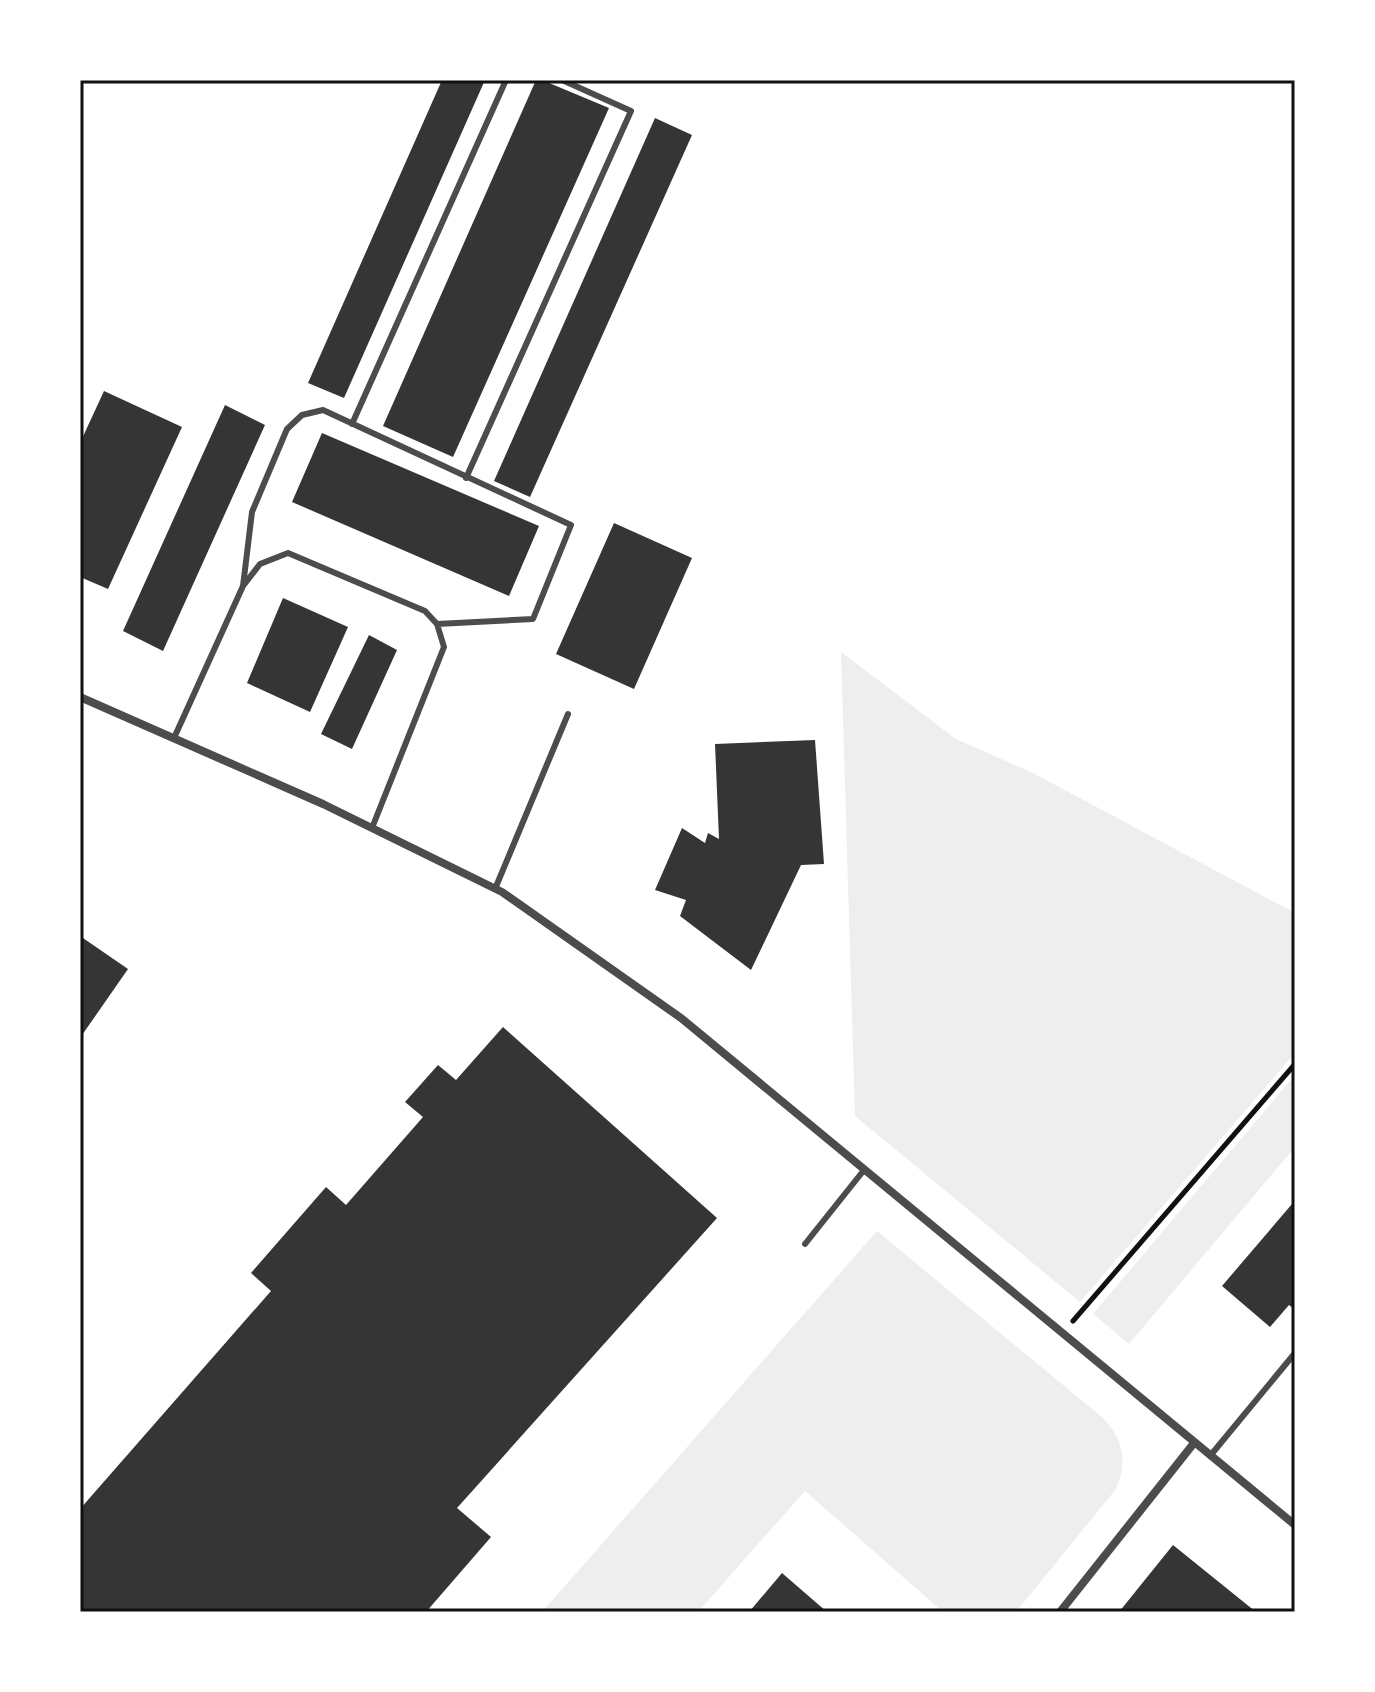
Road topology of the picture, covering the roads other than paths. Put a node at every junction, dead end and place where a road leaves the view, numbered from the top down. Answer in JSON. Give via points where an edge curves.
{"nodes":[{"id":1,"x":506,"y":80,"type":"edge"},
{"id":2,"x":562,"y":80,"type":"edge"},
{"id":3,"x":352,"y":424,"type":"junction"},
{"id":4,"x":466,"y":478,"type":"junction"},
{"id":5,"x":243,"y":586,"type":"junction"},
{"id":6,"x":437,"y":624,"type":"junction"},
{"id":7,"x":80,"y":697,"type":"edge"},
{"id":8,"x":568,"y":714,"type":"dead end"},
{"id":9,"x":174,"y":738,"type":"junction"},
{"id":10,"x":372,"y":828,"type":"junction"},
{"id":11,"x":495,"y":889,"type":"junction"},
{"id":12,"x":864,"y":1170,"type":"junction"},
{"id":13,"x":805,"y":1244,"type":"dead end"},
{"id":14,"x":1295,"y":1353,"type":"edge"},
{"id":15,"x":1194,"y":1443,"type":"junction"},
{"id":16,"x":1210,"y":1456,"type":"junction"},
{"id":17,"x":1295,"y":1525,"type":"edge"},
{"id":18,"x":1060,"y":1612,"type":"edge"}],
"edges":[{"from":1,"to":3,"type":"lane"},
{"from":2,"to":4,"type":"lane","via":[[631,111]]},
{"from":3,"to":4,"type":"lane"},
{"from":3,"to":5,"type":"lane","via":[[323,410],[302,415],[287,429],[252,512]]},
{"from":4,"to":6,"type":"lane","via":[[571,525],[533,619]]},
{"from":5,"to":6,"type":"lane","via":[[260,564],[288,553],[425,611]]},
{"from":5,"to":9,"type":"lane"},
{"from":6,"to":10,"type":"lane","via":[[444,647]]},
{"from":7,"to":9,"type":"street"},
{"from":8,"to":11,"type":"lane"},
{"from":9,"to":10,"type":"street"},
{"from":10,"to":11,"type":"street"},
{"from":11,"to":12,"type":"street","via":[[681,1018]]},
{"from":12,"to":13,"type":"lane"},
{"from":12,"to":15,"type":"street"},
{"from":14,"to":16,"type":"lane"},
{"from":15,"to":16,"type":"street"},
{"from":15,"to":18,"type":"street"},
{"from":16,"to":17,"type":"street"}]}
